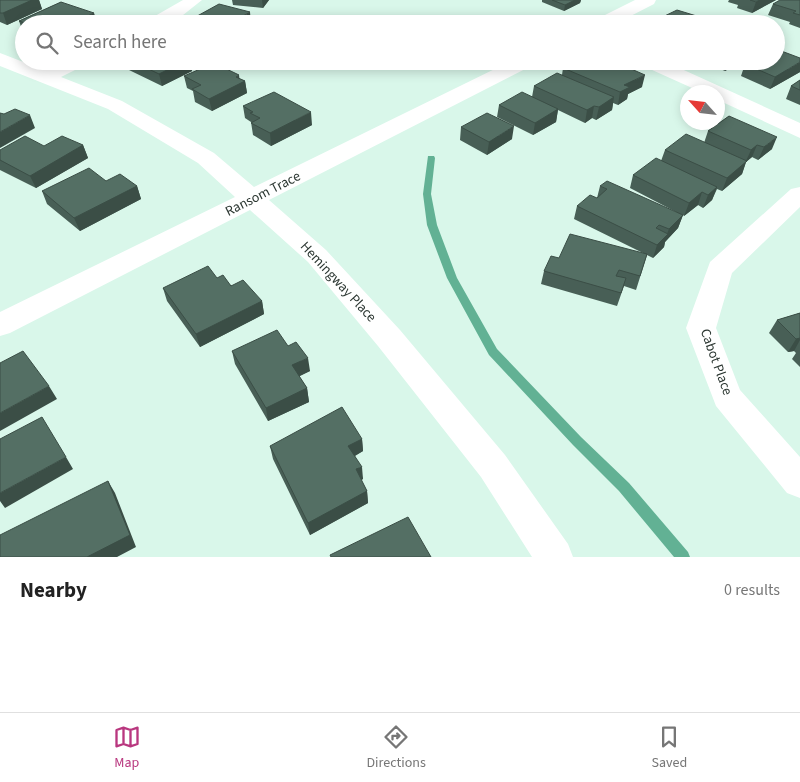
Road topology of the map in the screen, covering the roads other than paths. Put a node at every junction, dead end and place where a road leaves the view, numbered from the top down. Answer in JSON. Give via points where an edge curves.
{"nodes":[{"id":1,"x":194,"y":0,"type":"edge"},
{"id":2,"x":648,"y":0,"type":"edge"},
{"id":3,"x":172,"y":15,"type":"edge"},
{"id":4,"x":619,"y":15,"type":"edge"},
{"id":5,"x":0,"y":59,"type":"edge"},
{"id":6,"x":15,"y":65,"type":"edge"},
{"id":7,"x":27,"y":70,"type":"edge"},
{"id":8,"x":59,"y":70,"type":"edge"},
{"id":9,"x":508,"y":70,"type":"edge"},
{"id":10,"x":667,"y":70,"type":"edge"},
{"id":11,"x":44,"y":77,"type":"junction"},
{"id":12,"x":700,"y":85,"type":"edge"},
{"id":13,"x":725,"y":97,"type":"edge"},
{"id":14,"x":800,"y":131,"type":"edge"},
{"id":15,"x":800,"y":194,"type":"edge"},
{"id":16,"x":252,"y":199,"type":"junction"},
{"id":17,"x":0,"y":325,"type":"edge"},
{"id":18,"x":800,"y":482,"type":"edge"},
{"id":19,"x":554,"y":557,"type":"edge"}],
"edges":[{"from":1,"to":3,"type":"street"},
{"from":2,"to":4,"type":"street"},
{"from":5,"to":6,"type":"street","name":"Hemingway Place"},
{"from":7,"to":11,"type":"street","name":"Hemingway Place"},
{"from":8,"to":11,"type":"street"},
{"from":9,"to":16,"type":"street","name":"Ransom Trace"},
{"from":10,"to":12,"type":"street"},
{"from":11,"to":16,"type":"street","name":"Hemingway Place","via":[[115,105],[206,158]]},
{"from":13,"to":14,"type":"street"},
{"from":15,"to":18,"type":"street","name":"Cabot Place","via":[[720,269],[701,328],[727,397]]},
{"from":16,"to":17,"type":"street","name":"Ransom Trace"},
{"from":16,"to":19,"type":"street","name":"Hemingway Place","via":[[317,256],[389,338],[494,466]]}]}
